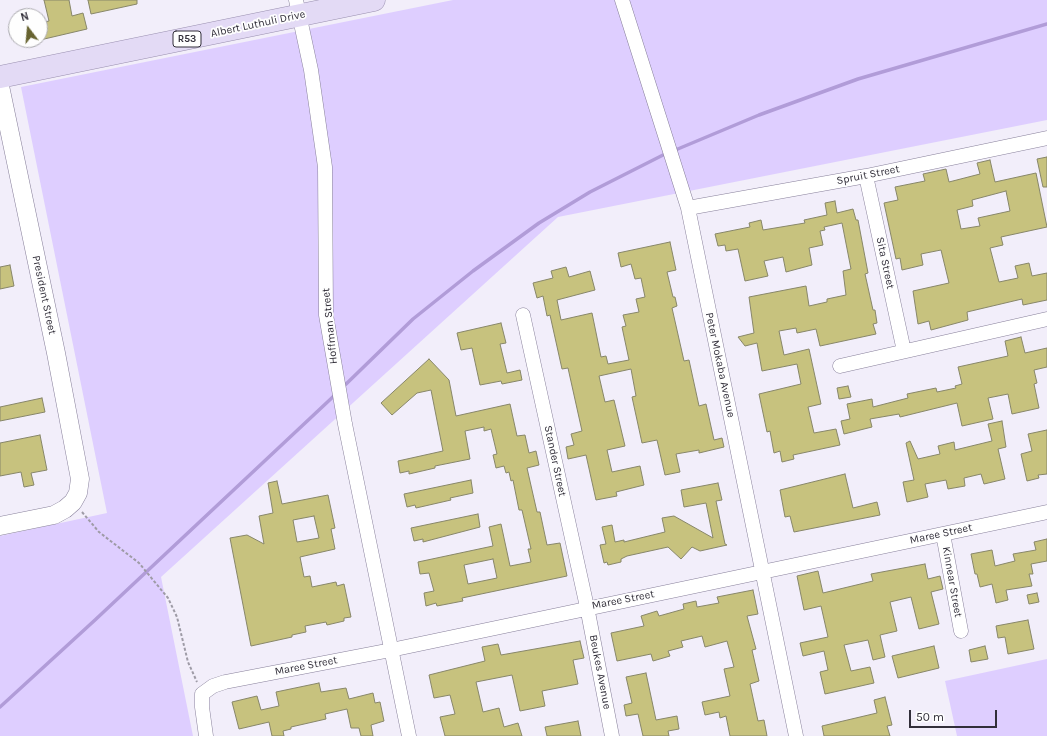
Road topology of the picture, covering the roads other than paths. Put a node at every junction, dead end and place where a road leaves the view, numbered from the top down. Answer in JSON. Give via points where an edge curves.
{"nodes":[{"id":1,"x":374,"y":0,"type":"edge"},
{"id":2,"x":622,"y":0,"type":"edge"},
{"id":3,"x":298,"y":8,"type":"edge"},
{"id":4,"x":0,"y":78,"type":"edge"},
{"id":5,"x":0,"y":86,"type":"edge"},
{"id":6,"x":1047,"y":138,"type":"edge"},
{"id":7,"x":866,"y":176,"type":"junction"},
{"id":8,"x":688,"y":208,"type":"junction"},
{"id":9,"x":524,"y":315,"type":"dead end"},
{"id":10,"x":1047,"y":319,"type":"edge"},
{"id":11,"x":904,"y":351,"type":"junction"},
{"id":12,"x":840,"y":366,"type":"dead end"},
{"id":13,"x":1047,"y":512,"type":"edge"},
{"id":14,"x":0,"y":526,"type":"edge"},
{"id":15,"x":943,"y":534,"type":"junction"},
{"id":16,"x":763,"y":572,"type":"junction"},
{"id":17,"x":587,"y":607,"type":"junction"},
{"id":18,"x":961,"y":630,"type":"dead end"},
{"id":19,"x":391,"y":650,"type":"junction"},
{"id":20,"x":206,"y":736,"type":"edge"},
{"id":21,"x":409,"y":736,"type":"edge"},
{"id":22,"x":612,"y":736,"type":"edge"},
{"id":23,"x":796,"y":736,"type":"edge"}],
"edges":[{"from":1,"to":3,"type":"main road","name":"Albert Luthuli Drive","number":"R53"},
{"from":2,"to":8,"type":"street","name":"Peter Mokaba Avenue"},
{"from":3,"to":4,"type":"main road","name":"Albert Luthuli Drive","number":"R53"},
{"from":3,"to":19,"type":"street","name":"Hoffman Street","via":[[311,70],[325,167],[326,315],[344,424]]},
{"from":5,"to":14,"type":"street","name":"President Street","via":[[80,488],[73,502],[54,515]]},
{"from":6,"to":7,"type":"street","name":"Spruit Street"},
{"from":7,"to":8,"type":"street","name":"Spruit Street"},
{"from":7,"to":11,"type":"street","name":"Sita Street"},
{"from":8,"to":16,"type":"street","name":"Peter Mokaba Avenue"},
{"from":9,"to":17,"type":"street","name":"Stander Street"},
{"from":10,"to":11,"type":"street"},
{"from":11,"to":12,"type":"street"},
{"from":13,"to":15,"type":"street","name":"Maree Street"},
{"from":15,"to":16,"type":"street","name":"Maree Street"},
{"from":15,"to":18,"type":"street","name":"Kinnear Street"},
{"from":16,"to":17,"type":"street","name":"Maree Street"},
{"from":16,"to":23,"type":"street","name":"Peter Mokaba Avenue"},
{"from":17,"to":19,"type":"street","name":"Maree Street"},
{"from":17,"to":22,"type":"street","name":"Beukes Avenue"},
{"from":19,"to":20,"type":"street","name":"Maree Street","via":[[213,686],[202,694]]},
{"from":19,"to":21,"type":"street","name":"Hoffman Street"}]}
